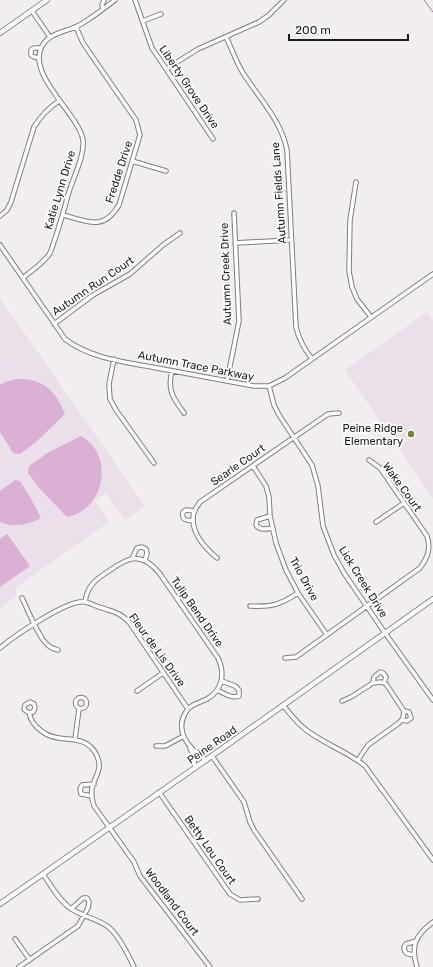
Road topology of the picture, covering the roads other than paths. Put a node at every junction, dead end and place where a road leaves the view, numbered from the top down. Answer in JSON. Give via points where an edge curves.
{"nodes":[{"id":1,"x":48,"y":0,"type":"edge"},
{"id":2,"x":104,"y":0,"type":"edge"},
{"id":3,"x":115,"y":0,"type":"edge"},
{"id":4,"x":135,"y":0,"type":"edge"},
{"id":5,"x":284,"y":0,"type":"edge"},
{"id":6,"x":103,"y":9,"type":"junction"},
{"id":7,"x":32,"y":11,"type":"junction"},
{"id":8,"x":161,"y":14,"type":"dead end"},
{"id":9,"x":143,"y":21,"type":"junction"},
{"id":10,"x":76,"y":27,"type":"junction"},
{"id":11,"x":0,"y":33,"type":"edge"},
{"id":12,"x":50,"y":37,"type":"junction"},
{"id":13,"x":226,"y":37,"type":"junction"},
{"id":14,"x":41,"y":48,"type":"junction"},
{"id":15,"x":39,"y":58,"type":"junction"},
{"id":16,"x":166,"y":69,"type":"junction"},
{"id":17,"x":59,"y":101,"type":"junction"},
{"id":18,"x":213,"y":139,"type":"dead end"},
{"id":19,"x":132,"y":161,"type":"junction"},
{"id":20,"x":166,"y":171,"type":"dead end"},
{"id":21,"x":356,"y":182,"type":"dead end"},
{"id":22,"x":234,"y":213,"type":"dead end"},
{"id":23,"x":63,"y":215,"type":"junction"},
{"id":24,"x":0,"y":216,"type":"edge"},
{"id":25,"x":180,"y":233,"type":"dead end"},
{"id":26,"x":291,"y":240,"type":"junction"},
{"id":27,"x":235,"y":243,"type":"junction"},
{"id":28,"x":0,"y":245,"type":"edge"},
{"id":29,"x":433,"y":274,"type":"edge"},
{"id":30,"x":23,"y":278,"type":"junction"},
{"id":31,"x":371,"y":317,"type":"junction"},
{"id":32,"x":54,"y":324,"type":"junction"},
{"id":33,"x":312,"y":359,"type":"junction"},
{"id":34,"x":114,"y":360,"type":"junction"},
{"id":35,"x":172,"y":371,"type":"junction"},
{"id":36,"x":227,"y":381,"type":"junction"},
{"id":37,"x":269,"y":386,"type":"junction"},
{"id":38,"x":184,"y":413,"type":"dead end"},
{"id":39,"x":339,"y":413,"type":"dead end"},
{"id":40,"x":294,"y":437,"type":"junction"},
{"id":41,"x":369,"y":460,"type":"dead end"},
{"id":42,"x":154,"y":463,"type":"dead end"},
{"id":43,"x":253,"y":466,"type":"junction"},
{"id":44,"x":404,"y":503,"type":"junction"},
{"id":45,"x":195,"y":510,"type":"junction"},
{"id":46,"x":270,"y":516,"type":"junction"},
{"id":47,"x":193,"y":521,"type":"junction"},
{"id":48,"x":376,"y":522,"type":"dead end"},
{"id":49,"x":273,"y":528,"type":"junction"},
{"id":50,"x":431,"y":547,"type":"edge"},
{"id":51,"x":427,"y":557,"type":"junction"},
{"id":52,"x":217,"y":558,"type":"dead end"},
{"id":53,"x":432,"y":558,"type":"edge"},
{"id":54,"x":132,"y":559,"type":"junction"},
{"id":55,"x":145,"y":561,"type":"junction"},
{"id":56,"x":298,"y":593,"type":"junction"},
{"id":57,"x":22,"y":598,"type":"dead end"},
{"id":58,"x":433,"y":599,"type":"edge"},
{"id":59,"x":84,"y":602,"type":"junction"},
{"id":60,"x":250,"y":606,"type":"dead end"},
{"id":61,"x":366,"y":606,"type":"junction"},
{"id":62,"x":34,"y":624,"type":"junction"},
{"id":63,"x":385,"y":633,"type":"junction"},
{"id":64,"x":327,"y":635,"type":"junction"},
{"id":65,"x":0,"y":648,"type":"edge"},
{"id":66,"x":58,"y":650,"type":"dead end"},
{"id":67,"x":285,"y":658,"type":"dead end"},
{"id":68,"x":163,"y":673,"type":"junction"},
{"id":69,"x":222,"y":681,"type":"junction"},
{"id":70,"x":372,"y":683,"type":"junction"},
{"id":71,"x":384,"y":683,"type":"junction"},
{"id":72,"x":217,"y":690,"type":"junction"},
{"id":73,"x":137,"y":691,"type":"dead end"},
{"id":74,"x":433,"y":700,"type":"edge"},
{"id":75,"x":342,"y":701,"type":"dead end"},
{"id":76,"x":283,"y":705,"type":"junction"},
{"id":77,"x":79,"y":709,"type":"dead end"},
{"id":78,"x":188,"y":709,"type":"junction"},
{"id":79,"x":404,"y":711,"type":"junction"},
{"id":80,"x":29,"y":713,"type":"dead end"},
{"id":81,"x":402,"y":720,"type":"junction"},
{"id":82,"x":182,"y":737,"type":"junction"},
{"id":83,"x":75,"y":739,"type":"junction"},
{"id":84,"x":188,"y":745,"type":"junction"},
{"id":85,"x":156,"y":746,"type":"dead end"},
{"id":86,"x":212,"y":756,"type":"junction"},
{"id":87,"x":206,"y":760,"type":"junction"},
{"id":88,"x":358,"y":760,"type":"junction"},
{"id":89,"x":195,"y":768,"type":"junction"},
{"id":90,"x":94,"y":784,"type":"junction"},
{"id":91,"x":159,"y":792,"type":"junction"},
{"id":92,"x":92,"y":796,"type":"junction"},
{"id":93,"x":109,"y":828,"type":"junction"},
{"id":94,"x":433,"y":860,"type":"edge"},
{"id":95,"x":43,"y":874,"type":"junction"},
{"id":96,"x":258,"y":899,"type":"dead end"},
{"id":97,"x":302,"y":899,"type":"dead end"},
{"id":98,"x":0,"y":904,"type":"edge"},
{"id":99,"x":71,"y":909,"type":"junction"},
{"id":100,"x":83,"y":916,"type":"junction"},
{"id":101,"x":433,"y":922,"type":"edge"},
{"id":102,"x":15,"y":939,"type":"dead end"},
{"id":103,"x":416,"y":941,"type":"junction"},
{"id":104,"x":414,"y":955,"type":"junction"},
{"id":105,"x":30,"y":960,"type":"junction"},
{"id":106,"x":19,"y":967,"type":"edge"},
{"id":107,"x":134,"y":967,"type":"edge"},
{"id":108,"x":210,"y":967,"type":"edge"},
{"id":109,"x":417,"y":967,"type":"edge"}],
"edges":[{"from":1,"to":7,"type":"street"},
{"from":2,"to":6,"type":"street"},
{"from":3,"to":6,"type":"street","name":"Katie Lynn Drive"},
{"from":4,"to":9,"type":"street","name":"Liberty Grove Drive"},
{"from":5,"to":13,"type":"street","via":[[259,22]]},
{"from":6,"to":10,"type":"street","name":"Katie Lynn Drive"},
{"from":7,"to":11,"type":"street"},
{"from":7,"to":12,"type":"street"},
{"from":8,"to":9,"type":"street"},
{"from":9,"to":16,"type":"street","name":"Liberty Grove Drive","via":[[152,48]]},
{"from":10,"to":12,"type":"street","name":"Katie Lynn Drive"},
{"from":10,"to":19,"type":"street","name":"Fredde Drive","via":[[83,43],[136,120],[140,135]]},
{"from":12,"to":14,"type":"street","name":"Katie Lynn Drive"},
{"from":13,"to":16,"type":"street","via":[[198,48]]},
{"from":13,"to":26,"type":"street","name":"Autumn Fields Lane","via":[[242,73],[285,138]]},
{"from":14,"to":15,"type":"street","name":"Katie Lynn Drive"},
{"from":14,"to":15,"type":"street","name":"Katie Lynn Drive","via":[[31,50],[31,55]]},
{"from":15,"to":17,"type":"street","name":"Katie Lynn Drive","via":[[45,78]]},
{"from":16,"to":18,"type":"street","name":"Liberty Grove Drive"},
{"from":17,"to":23,"type":"street","name":"Katie Lynn Drive","via":[[80,130],[83,140]]},
{"from":17,"to":24,"type":"street","via":[[40,117],[34,127],[11,202]]},
{"from":19,"to":20,"type":"street"},
{"from":19,"to":23,"type":"street","name":"Fredde Drive","via":[[119,205],[110,217],[94,223]]},
{"from":21,"to":31,"type":"street","via":[[350,220],[349,271],[357,299]]},
{"from":22,"to":27,"type":"street","name":"Autumn Creek Drive"},
{"from":23,"to":30,"type":"street","name":"Katie Lynn Drive","via":[[45,260]]},
{"from":25,"to":32,"type":"street","name":"Autumn Run Court","via":[[130,274],[93,295]]},
{"from":26,"to":27,"type":"street"},
{"from":26,"to":33,"type":"street","name":"Autumn Fields Lane","via":[[296,327],[302,346]]},
{"from":27,"to":36,"type":"street","name":"Autumn Creek Drive","via":[[239,320]]},
{"from":28,"to":30,"type":"street","name":"Autumn Trace Parkway"},
{"from":29,"to":31,"type":"street","name":"Autumn Trace Parkway"},
{"from":30,"to":32,"type":"street","name":"Autumn Trace Parkway"},
{"from":31,"to":33,"type":"street","name":"Autumn Trace Parkway"},
{"from":32,"to":34,"type":"street","name":"Autumn Trace Parkway","via":[[64,339],[74,346]]},
{"from":33,"to":37,"type":"street","name":"Autumn Trace Parkway","via":[[286,378]]},
{"from":34,"to":35,"type":"street","name":"Autumn Trace Parkway"},
{"from":34,"to":42,"type":"street","via":[[109,384],[110,399]]},
{"from":35,"to":36,"type":"street","name":"Autumn Trace Parkway"},
{"from":35,"to":38,"type":"street","via":[[170,381],[173,397]]},
{"from":36,"to":37,"type":"street","name":"Autumn Trace Parkway"},
{"from":37,"to":40,"type":"street","name":"Lick Creek Drive","via":[[274,405]]},
{"from":39,"to":40,"type":"street","name":"Searle Court","via":[[328,414]]},
{"from":40,"to":43,"type":"street","name":"Searle Court"},
{"from":40,"to":61,"type":"street","name":"Lick Creek Drive","via":[[312,465],[318,486],[323,526],[331,549]]},
{"from":41,"to":44,"type":"street","name":"Wake Court","via":[[380,468]]},
{"from":43,"to":45,"type":"street","name":"Searle Court","via":[[200,502]]},
{"from":43,"to":46,"type":"street","name":"Trio Drive","via":[[266,486]]},
{"from":44,"to":48,"type":"street"},
{"from":44,"to":50,"type":"street","name":"Wake Court"},
{"from":45,"to":47,"type":"street"},
{"from":45,"to":47,"type":"street","name":"Searle Court","via":[[186,510],[182,514],[185,520]]},
{"from":46,"to":49,"type":"street","name":"Trio Drive"},
{"from":46,"to":49,"type":"street","via":[[257,520],[256,525],[264,530]]},
{"from":47,"to":52,"type":"street","name":"Searle Court","via":[[196,533],[207,550]]},
{"from":49,"to":56,"type":"street","name":"Trio Drive","via":[[286,570]]},
{"from":50,"to":51,"type":"street","name":"Wake Court"},
{"from":51,"to":53,"type":"street"},
{"from":51,"to":61,"type":"street","name":"Wake Court","via":[[420,568]]},
{"from":54,"to":55,"type":"street"},
{"from":54,"to":55,"type":"street","name":"Tulip Bend Drive","via":[[137,548],[142,547],[147,553]]},
{"from":54,"to":59,"type":"street","name":"Tulip Bend Drive","via":[[122,562],[96,580],[90,586]]},
{"from":55,"to":69,"type":"street","name":"Tulip Bend Drive","via":[[154,566],[218,658]]},
{"from":56,"to":60,"type":"street","via":[[282,603]]},
{"from":56,"to":64,"type":"street","name":"Trio Drive"},
{"from":57,"to":62,"type":"street"},
{"from":58,"to":63,"type":"street","name":"Peine Road"},
{"from":59,"to":62,"type":"street","via":[[73,603]]},
{"from":59,"to":68,"type":"street","name":"Fleur de Lis Drive","via":[[115,611],[123,616]]},
{"from":61,"to":63,"type":"street","name":"Lick Creek Drive"},
{"from":61,"to":64,"type":"street","name":"Wake Court"},
{"from":62,"to":65,"type":"street"},
{"from":62,"to":66,"type":"street","via":[[48,646]]},
{"from":63,"to":74,"type":"street","name":"Lick Creek Drive"},
{"from":63,"to":76,"type":"street","name":"Peine Road"},
{"from":64,"to":67,"type":"street","name":"Wake Court","via":[[296,657]]},
{"from":68,"to":73,"type":"street"},
{"from":68,"to":78,"type":"street","name":"Fleur de Lis Drive"},
{"from":69,"to":72,"type":"street"},
{"from":69,"to":72,"type":"street","via":[[239,690],[239,696],[233,697]]},
{"from":70,"to":71,"type":"street"},
{"from":70,"to":71,"type":"street","via":[[380,672],[386,676]]},
{"from":70,"to":75,"type":"street"},
{"from":71,"to":79,"type":"street"},
{"from":72,"to":78,"type":"street"},
{"from":76,"to":86,"type":"street","name":"Peine Road"},
{"from":76,"to":88,"type":"street","via":[[298,724],[310,733]]},
{"from":77,"to":83,"type":"street"},
{"from":78,"to":82,"type":"street","via":[[182,722]]},
{"from":79,"to":81,"type":"street"},
{"from":79,"to":81,"type":"street","via":[[409,712],[411,718],[407,721]]},
{"from":80,"to":83,"type":"street","via":[[36,727],[47,735]]},
{"from":81,"to":88,"type":"street","via":[[368,745]]},
{"from":82,"to":84,"type":"street"},
{"from":82,"to":85,"type":"street","via":[[165,746]]},
{"from":83,"to":90,"type":"street","via":[[91,747],[97,757],[100,767]]},
{"from":84,"to":87,"type":"street"},
{"from":84,"to":89,"type":"street"},
{"from":86,"to":87,"type":"street","name":"Peine Road"},
{"from":86,"to":97,"type":"street","via":[[244,802],[254,830]]},
{"from":87,"to":89,"type":"street","name":"Peine Road"},
{"from":88,"to":94,"type":"street","via":[[371,773]]},
{"from":89,"to":91,"type":"street","name":"Peine Road"},
{"from":90,"to":92,"type":"street"},
{"from":90,"to":92,"type":"street","via":[[82,785],[80,789],[82,794]]},
{"from":91,"to":93,"type":"street","name":"Peine Road"},
{"from":91,"to":96,"type":"street","name":"Betty Lou Court","via":[[230,894],[240,900]]},
{"from":92,"to":93,"type":"street","name":"Woodland Court","via":[[94,806]]},
{"from":93,"to":95,"type":"street","name":"Peine Road"},
{"from":93,"to":108,"type":"street","name":"Woodland Court","via":[[134,862],[140,876]]},
{"from":95,"to":98,"type":"street","name":"Peine Road"},
{"from":95,"to":99,"type":"street"},
{"from":99,"to":100,"type":"street"},
{"from":99,"to":100,"type":"street","via":[[83,898],[87,898],[88,908]]},
{"from":100,"to":105,"type":"street","via":[[78,926]]},
{"from":100,"to":107,"type":"street","via":[[107,926],[126,950]]},
{"from":101,"to":103,"type":"street","via":[[424,929]]},
{"from":102,"to":105,"type":"street"},
{"from":103,"to":104,"type":"street"},
{"from":103,"to":104,"type":"street","via":[[404,946],[406,953]]},
{"from":104,"to":109,"type":"street"},
{"from":105,"to":106,"type":"street"}]}
